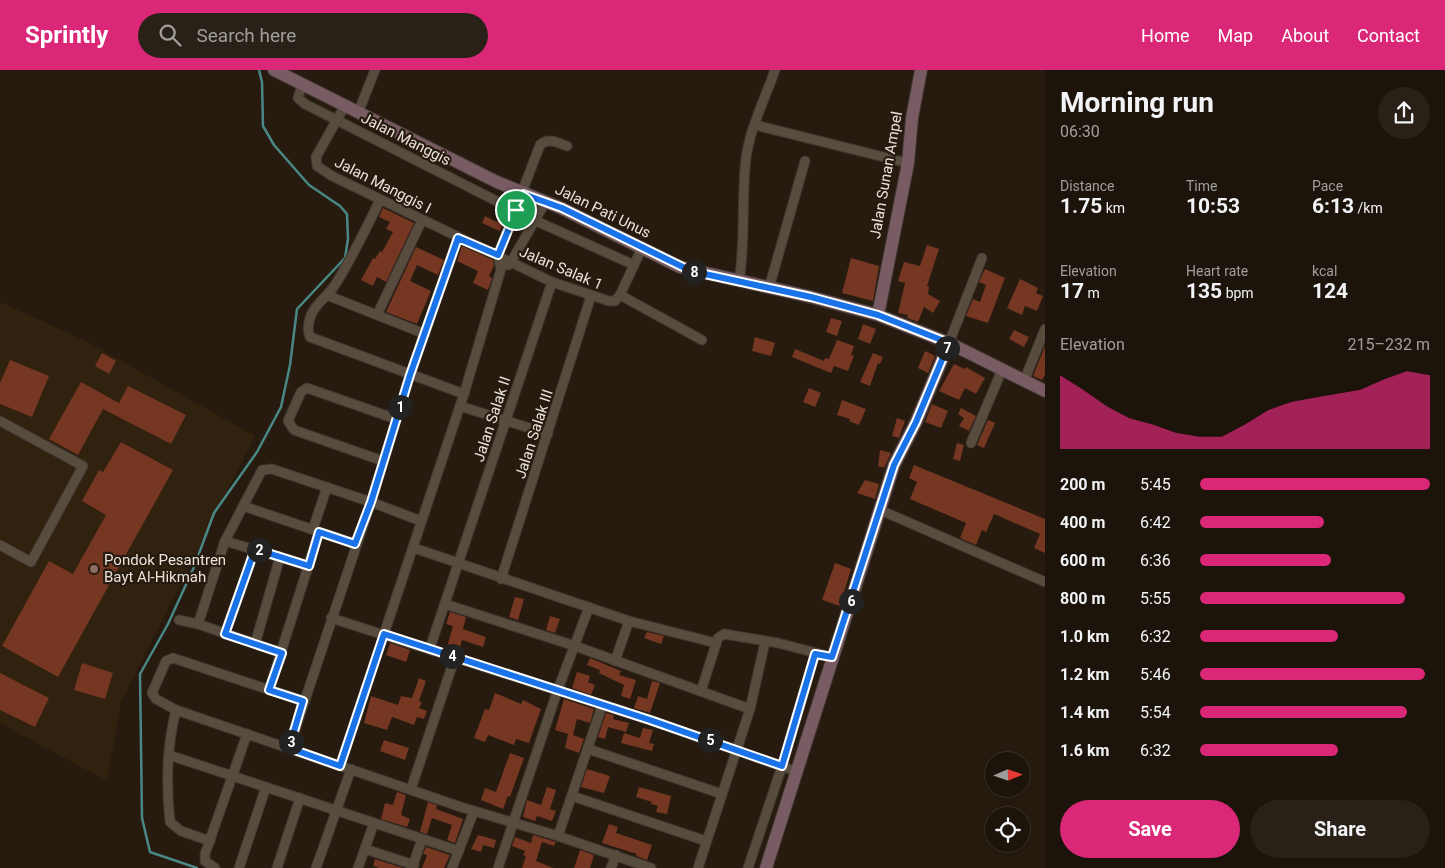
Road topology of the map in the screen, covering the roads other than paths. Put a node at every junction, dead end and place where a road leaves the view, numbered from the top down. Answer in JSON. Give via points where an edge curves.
{"nodes":[{"id":1,"x":274,"y":70,"type":"edge"},
{"id":2,"x":375,"y":70,"type":"edge"},
{"id":3,"x":775,"y":70,"type":"edge"},
{"id":4,"x":922,"y":70,"type":"edge"},
{"id":5,"x":341,"y":113,"type":"junction"},
{"id":6,"x":358,"y":113,"type":"junction"},
{"id":7,"x":755,"y":125,"type":"junction"},
{"id":8,"x":567,"y":146,"type":"dead end"},
{"id":9,"x":805,"y":161,"type":"dead end"},
{"id":10,"x":908,"y":163,"type":"junction"},
{"id":11,"x":380,"y":200,"type":"junction"},
{"id":12,"x":520,"y":201,"type":"junction"},
{"id":13,"x":539,"y":211,"type":"junction"},
{"id":14,"x":422,"y":220,"type":"junction"},
{"id":15,"x":458,"y":238,"type":"junction"},
{"id":16,"x":498,"y":255,"type":"junction"},
{"id":17,"x":638,"y":257,"type":"junction"},
{"id":18,"x":982,"y":258,"type":"dead end"},
{"id":19,"x":512,"y":262,"type":"junction"},
{"id":20,"x":501,"y":268,"type":"junction"},
{"id":21,"x":552,"y":282,"type":"junction"},
{"id":22,"x":739,"y":282,"type":"junction"},
{"id":23,"x":769,"y":288,"type":"junction"},
{"id":24,"x":620,"y":295,"type":"junction"},
{"id":25,"x":329,"y":296,"type":"junction"},
{"id":26,"x":591,"y":296,"type":"junction"},
{"id":27,"x":377,"y":315,"type":"junction"},
{"id":28,"x":878,"y":315,"type":"junction"},
{"id":29,"x":1045,"y":329,"type":"edge"},
{"id":30,"x":426,"y":334,"type":"junction"},
{"id":31,"x":702,"y":340,"type":"dead end"},
{"id":32,"x":949,"y":343,"type":"junction"},
{"id":33,"x":1002,"y":370,"type":"junction"},
{"id":34,"x":410,"y":375,"type":"junction"},
{"id":35,"x":1024,"y":381,"type":"junction"},
{"id":36,"x":1045,"y":391,"type":"edge"},
{"id":37,"x":464,"y":394,"type":"junction"},
{"id":38,"x":460,"y":406,"type":"junction"},
{"id":39,"x":396,"y":419,"type":"junction"},
{"id":40,"x":0,"y":420,"type":"edge"},
{"id":41,"x":506,"y":421,"type":"junction"},
{"id":42,"x":548,"y":434,"type":"junction"},
{"id":43,"x":971,"y":442,"type":"dead end"},
{"id":44,"x":383,"y":461,"type":"junction"},
{"id":45,"x":326,"y":487,"type":"junction"},
{"id":46,"x":371,"y":502,"type":"junction"},
{"id":47,"x":243,"y":506,"type":"junction"},
{"id":48,"x":880,"y":510,"type":"junction"},
{"id":49,"x":421,"y":521,"type":"junction"},
{"id":50,"x":316,"y":530,"type":"junction"},
{"id":51,"x":226,"y":541,"type":"junction"},
{"id":52,"x":355,"y":544,"type":"junction"},
{"id":53,"x":0,"y":545,"type":"edge"},
{"id":54,"x":414,"y":548,"type":"junction"},
{"id":55,"x":255,"y":549,"type":"junction"},
{"id":56,"x":280,"y":557,"type":"junction"},
{"id":57,"x":459,"y":564,"type":"junction"},
{"id":58,"x":309,"y":566,"type":"junction"},
{"id":59,"x":501,"y":578,"type":"junction"},
{"id":60,"x":1045,"y":582,"type":"edge"},
{"id":61,"x":445,"y":604,"type":"junction"},
{"id":62,"x":590,"y":607,"type":"junction"},
{"id":63,"x":331,"y":618,"type":"junction"},
{"id":64,"x":179,"y":620,"type":"dead end"},
{"id":65,"x":629,"y":621,"type":"junction"},
{"id":66,"x":198,"y":624,"type":"junction"},
{"id":67,"x":225,"y":634,"type":"junction"},
{"id":68,"x":384,"y":634,"type":"junction"},
{"id":69,"x":765,"y":642,"type":"junction"},
{"id":70,"x":716,"y":643,"type":"junction"},
{"id":71,"x":255,"y":644,"type":"junction"},
{"id":72,"x":575,"y":646,"type":"junction"},
{"id":73,"x":430,"y":648,"type":"junction"},
{"id":74,"x":282,"y":653,"type":"junction"},
{"id":75,"x":815,"y":654,"type":"junction"},
{"id":76,"x":455,"y":657,"type":"junction"},
{"id":77,"x":832,"y":657,"type":"junction"},
{"id":78,"x":615,"y":661,"type":"junction"},
{"id":79,"x":269,"y":690,"type":"junction"},
{"id":80,"x":557,"y":692,"type":"junction"},
{"id":81,"x":701,"y":692,"type":"junction"},
{"id":82,"x":303,"y":701,"type":"junction"},
{"id":83,"x":602,"y":706,"type":"junction"},
{"id":84,"x":750,"y":709,"type":"junction"},
{"id":85,"x":176,"y":710,"type":"junction"},
{"id":86,"x":247,"y":734,"type":"junction"},
{"id":87,"x":289,"y":748,"type":"junction"},
{"id":88,"x":588,"y":749,"type":"junction"},
{"id":89,"x":736,"y":749,"type":"junction"},
{"id":90,"x":169,"y":755,"type":"junction"},
{"id":91,"x":340,"y":766,"type":"junction"},
{"id":92,"x":782,"y":766,"type":"junction"},
{"id":93,"x":351,"y":769,"type":"junction"},
{"id":94,"x":798,"y":772,"type":"junction"},
{"id":95,"x":234,"y":776,"type":"junction"},
{"id":96,"x":266,"y":787,"type":"junction"},
{"id":97,"x":411,"y":789,"type":"junction"},
{"id":98,"x":722,"y":794,"type":"junction"},
{"id":99,"x":572,"y":796,"type":"junction"},
{"id":100,"x":300,"y":798,"type":"junction"},
{"id":101,"x":336,"y":810,"type":"junction"},
{"id":102,"x":474,"y":811,"type":"junction"},
{"id":103,"x":512,"y":821,"type":"junction"},
{"id":104,"x":374,"y":823,"type":"junction"},
{"id":105,"x":558,"y":836,"type":"junction"},
{"id":106,"x":422,"y":839,"type":"junction"},
{"id":107,"x":210,"y":841,"type":"junction"},
{"id":108,"x":706,"y":841,"type":"junction"},
{"id":109,"x":365,"y":848,"type":"junction"},
{"id":110,"x":458,"y":851,"type":"junction"},
{"id":111,"x":616,"y":855,"type":"junction"},
{"id":112,"x":413,"y":866,"type":"edge"},
{"id":113,"x":215,"y":868,"type":"edge"},
{"id":114,"x":239,"y":868,"type":"edge"},
{"id":115,"x":277,"y":868,"type":"edge"},
{"id":116,"x":316,"y":868,"type":"edge"},
{"id":117,"x":358,"y":868,"type":"edge"},
{"id":118,"x":452,"y":868,"type":"edge"},
{"id":119,"x":500,"y":868,"type":"edge"},
{"id":120,"x":611,"y":868,"type":"edge"},
{"id":121,"x":651,"y":868,"type":"edge"},
{"id":122,"x":698,"y":868,"type":"edge"},
{"id":123,"x":748,"y":868,"type":"edge"},
{"id":124,"x":766,"y":868,"type":"edge"}],
"edges":[{"from":1,"to":5,"type":"main road","name":"Jalan Pati Unus","via":[[300,90]]},
{"from":2,"to":6,"type":"street"},
{"from":3,"to":7,"type":"street"},
{"from":4,"to":10,"type":"main road","name":"Jalan Sunan Ampel","via":[[912,118]]},
{"from":5,"to":6,"type":"main road","name":"Jalan Pati Unus"},
{"from":5,"to":11,"type":"street","name":"Jalan Manggis I","via":[[316,157],[317,166]]},
{"from":5,"to":12,"type":"street","name":"Jalan Manggis"},
{"from":6,"to":12,"type":"main road","name":"Jalan Pati Unus"},
{"from":7,"to":10,"type":"street"},
{"from":7,"to":22,"type":"street","via":[[750,137],[744,179],[744,246]]},
{"from":8,"to":12,"type":"street","via":[[552,141],[540,145]]},
{"from":9,"to":23,"type":"street"},
{"from":10,"to":28,"type":"main road","name":"Jalan Sunan Ampel"},
{"from":11,"to":14,"type":"street","name":"Jalan Manggis I"},
{"from":11,"to":25,"type":"street","via":[[356,251]]},
{"from":12,"to":13,"type":"main road","name":"Jalan Pati Unus"},
{"from":12,"to":13,"type":"street","name":"Jalan Manggis"},
{"from":12,"to":16,"type":"street"},
{"from":13,"to":17,"type":"main road","name":"Jalan Pati Unus"},
{"from":13,"to":17,"type":"street","name":"Jalan Manggis"},
{"from":13,"to":19,"type":"street"},
{"from":14,"to":15,"type":"street","name":"Jalan Manggis I"},
{"from":14,"to":27,"type":"street"},
{"from":15,"to":16,"type":"street","name":"Jalan Manggis I"},
{"from":15,"to":30,"type":"street"},
{"from":16,"to":19,"type":"street","name":"Jalan Salak 1"},
{"from":16,"to":20,"type":"street"},
{"from":17,"to":22,"type":"main road","name":"Jalan Pati Unus"},
{"from":17,"to":24,"type":"street","name":"Jalan Salak 1"},
{"from":18,"to":32,"type":"street"},
{"from":19,"to":20,"type":"street"},
{"from":19,"to":21,"type":"street","name":"Jalan Salak 1"},
{"from":20,"to":37,"type":"street"},
{"from":21,"to":26,"type":"street","name":"Jalan Salak 1"},
{"from":21,"to":41,"type":"street","name":"Jalan Salak II"},
{"from":22,"to":23,"type":"main road","name":"Jalan Pati Unus"},
{"from":23,"to":28,"type":"main road","name":"Jalan Pati Unus"},
{"from":24,"to":26,"type":"street","name":"Jalan Salak 1","via":[[609,301]]},
{"from":24,"to":31,"type":"street"},
{"from":25,"to":27,"type":"street"},
{"from":25,"to":34,"type":"street","via":[[312,313],[308,324],[310,337]]},
{"from":26,"to":42,"type":"street","name":"Jalan Salak III"},
{"from":27,"to":30,"type":"street"},
{"from":28,"to":32,"type":"main road","name":"Jalan Pati Unus"},
{"from":29,"to":35,"type":"street"},
{"from":30,"to":34,"type":"street"},
{"from":32,"to":33,"type":"main road","name":"Jalan Pati Unus"},
{"from":32,"to":48,"type":"main road","via":[[894,465]]},
{"from":33,"to":35,"type":"main road","name":"Jalan Pati Unus"},
{"from":33,"to":43,"type":"street"},
{"from":34,"to":37,"type":"street"},
{"from":34,"to":39,"type":"street"},
{"from":35,"to":36,"type":"main road","name":"Jalan Pati Unus"},
{"from":37,"to":38,"type":"street"},
{"from":38,"to":41,"type":"street"},
{"from":38,"to":49,"type":"street"},
{"from":39,"to":44,"type":"street"},
{"from":39,"to":44,"type":"street","via":[[307,388],[300,392],[288,421],[294,430]]},
{"from":40,"to":53,"type":"street","via":[[83,466],[31,562]]},
{"from":41,"to":42,"type":"street"},
{"from":41,"to":57,"type":"street","name":"Jalan Salak II"},
{"from":42,"to":59,"type":"street","name":"Jalan Salak III"},
{"from":44,"to":46,"type":"street"},
{"from":45,"to":46,"type":"street"},
{"from":45,"to":47,"type":"street","via":[[266,468],[259,472]]},
{"from":45,"to":50,"type":"street"},
{"from":46,"to":49,"type":"street"},
{"from":46,"to":52,"type":"street"},
{"from":47,"to":50,"type":"street"},
{"from":47,"to":51,"type":"street"},
{"from":48,"to":60,"type":"street"},
{"from":48,"to":77,"type":"main road"},
{"from":49,"to":54,"type":"street"},
{"from":50,"to":52,"type":"street"},
{"from":50,"to":58,"type":"street"},
{"from":51,"to":55,"type":"street"},
{"from":51,"to":66,"type":"street"},
{"from":52,"to":63,"type":"street"},
{"from":54,"to":57,"type":"street"},
{"from":54,"to":68,"type":"street"},
{"from":55,"to":56,"type":"street"},
{"from":55,"to":67,"type":"street"},
{"from":56,"to":58,"type":"street"},
{"from":56,"to":71,"type":"street"},
{"from":57,"to":59,"type":"street"},
{"from":57,"to":61,"type":"street","name":"Jalan Salak II"},
{"from":58,"to":74,"type":"street"},
{"from":59,"to":62,"type":"street"},
{"from":61,"to":72,"type":"street"},
{"from":61,"to":73,"type":"street","name":"Jalan Salak II"},
{"from":62,"to":65,"type":"street"},
{"from":62,"to":72,"type":"street"},
{"from":63,"to":68,"type":"street"},
{"from":63,"to":82,"type":"street"},
{"from":64,"to":66,"type":"street"},
{"from":65,"to":70,"type":"street"},
{"from":65,"to":78,"type":"street"},
{"from":66,"to":67,"type":"street"},
{"from":67,"to":71,"type":"street"},
{"from":68,"to":73,"type":"street"},
{"from":68,"to":91,"type":"street"},
{"from":69,"to":70,"type":"street","via":[[728,634],[720,636]]},
{"from":69,"to":75,"type":"street"},
{"from":69,"to":84,"type":"street"},
{"from":70,"to":81,"type":"street"},
{"from":71,"to":74,"type":"street"},
{"from":72,"to":78,"type":"street"},
{"from":72,"to":80,"type":"street"},
{"from":73,"to":76,"type":"street"},
{"from":74,"to":79,"type":"street"},
{"from":75,"to":77,"type":"street"},
{"from":75,"to":92,"type":"street"},
{"from":76,"to":80,"type":"street"},
{"from":76,"to":97,"type":"street"},
{"from":77,"to":94,"type":"main road"},
{"from":78,"to":81,"type":"street"},
{"from":79,"to":82,"type":"street"},
{"from":79,"to":85,"type":"street","via":[[170,658],[152,693],[156,699]]},
{"from":80,"to":83,"type":"street"},
{"from":80,"to":103,"type":"street"},
{"from":81,"to":84,"type":"street"},
{"from":82,"to":87,"type":"street"},
{"from":83,"to":88,"type":"street"},
{"from":83,"to":89,"type":"street"},
{"from":84,"to":89,"type":"street"},
{"from":85,"to":86,"type":"street"},
{"from":85,"to":90,"type":"street"},
{"from":86,"to":87,"type":"street"},
{"from":86,"to":95,"type":"street"},
{"from":87,"to":91,"type":"street"},
{"from":88,"to":98,"type":"street"},
{"from":88,"to":99,"type":"street"},
{"from":89,"to":92,"type":"street"},
{"from":89,"to":98,"type":"street"},
{"from":90,"to":95,"type":"street"},
{"from":90,"to":107,"type":"street","via":[[170,822],[181,831]]},
{"from":91,"to":93,"type":"street"},
{"from":92,"to":94,"type":"street"},
{"from":92,"to":123,"type":"street"},
{"from":93,"to":97,"type":"street"},
{"from":93,"to":101,"type":"street"},
{"from":94,"to":124,"type":"main road"},
{"from":95,"to":96,"type":"street"},
{"from":95,"to":107,"type":"street"},
{"from":96,"to":100,"type":"street"},
{"from":96,"to":114,"type":"street"},
{"from":97,"to":102,"type":"street"},
{"from":98,"to":108,"type":"street"},
{"from":99,"to":105,"type":"street"},
{"from":99,"to":108,"type":"street"},
{"from":100,"to":101,"type":"street"},
{"from":100,"to":115,"type":"street"},
{"from":101,"to":104,"type":"street"},
{"from":101,"to":116,"type":"street"},
{"from":102,"to":103,"type":"street"},
{"from":102,"to":110,"type":"street"},
{"from":103,"to":105,"type":"street"},
{"from":103,"to":119,"type":"street"},
{"from":104,"to":106,"type":"street"},
{"from":104,"to":109,"type":"street"},
{"from":105,"to":111,"type":"street"},
{"from":106,"to":110,"type":"street"},
{"from":106,"to":112,"type":"street"},
{"from":107,"to":113,"type":"street","via":[[204,858]]},
{"from":108,"to":122,"type":"street"},
{"from":109,"to":112,"type":"street"},
{"from":109,"to":117,"type":"street"},
{"from":110,"to":118,"type":"street"},
{"from":111,"to":120,"type":"street"},
{"from":111,"to":121,"type":"street"}]}
